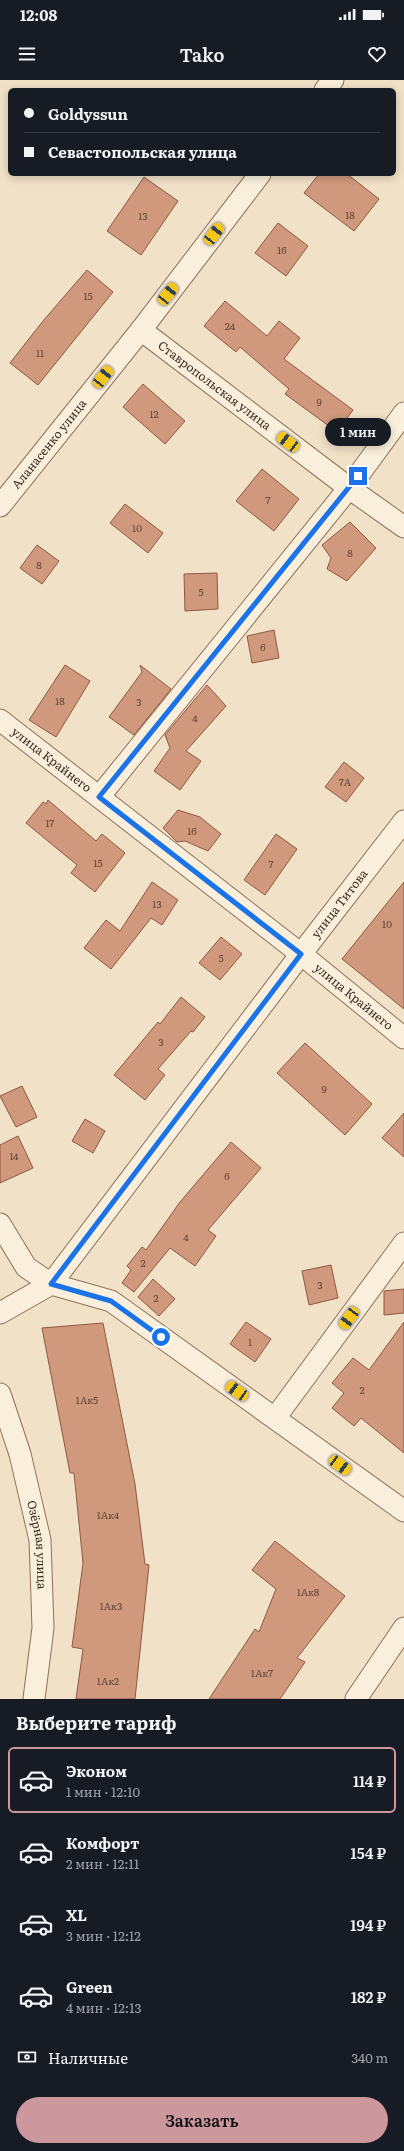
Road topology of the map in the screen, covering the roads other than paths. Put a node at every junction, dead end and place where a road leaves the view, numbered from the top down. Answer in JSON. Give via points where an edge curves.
{"nodes":[{"id":1,"x":333,"y":80,"type":"edge"},
{"id":2,"x":327,"y":88,"type":"edge"},
{"id":3,"x":258,"y":176,"type":"edge"},
{"id":4,"x":141,"y":330,"type":"junction"},
{"id":5,"x":404,"y":413,"type":"edge"},
{"id":6,"x":349,"y":488,"type":"junction"},
{"id":7,"x":0,"y":506,"type":"edge"},
{"id":8,"x":404,"y":527,"type":"edge"},
{"id":9,"x":0,"y":720,"type":"edge"},
{"id":10,"x":99,"y":797,"type":"junction"},
{"id":11,"x":404,"y":821,"type":"edge"},
{"id":12,"x":301,"y":954,"type":"junction"},
{"id":13,"x":404,"y":1038,"type":"edge"},
{"id":14,"x":0,"y":1224,"type":"edge"},
{"id":15,"x":404,"y":1244,"type":"edge"},
{"id":16,"x":51,"y":1284,"type":"junction"},
{"id":17,"x":0,"y":1313,"type":"edge"},
{"id":18,"x":0,"y":1394,"type":"edge"},
{"id":19,"x":275,"y":1418,"type":"junction"},
{"id":20,"x":404,"y":1511,"type":"edge"},
{"id":21,"x":404,"y":1628,"type":"edge"},
{"id":22,"x":34,"y":1699,"type":"edge"},
{"id":23,"x":356,"y":1699,"type":"edge"}],
"edges":[{"from":1,"to":2,"type":"street"},
{"from":3,"to":4,"type":"street","name":"Аланасенко улица"},
{"from":4,"to":6,"type":"street","name":"Ставропольская улица"},
{"from":4,"to":7,"type":"street","name":"Аланасенко улица"},
{"from":5,"to":6,"type":"street"},
{"from":6,"to":8,"type":"street","name":"Ставропольская улица"},
{"from":6,"to":10,"type":"street"},
{"from":9,"to":10,"type":"street","name":"улица Крайнего"},
{"from":10,"to":12,"type":"street","name":"улица Крайнего"},
{"from":11,"to":12,"type":"street","name":"улица Титова"},
{"from":12,"to":13,"type":"street","name":"улица Крайнего"},
{"from":12,"to":16,"type":"street","name":"улица Титова"},
{"from":14,"to":16,"type":"street","via":[[26,1267]]},
{"from":15,"to":19,"type":"street"},
{"from":16,"to":17,"type":"street","name":"улица Титова"},
{"from":16,"to":19,"type":"street","via":[[111,1301]]},
{"from":18,"to":22,"type":"street","name":"Озёрная улица","via":[[20,1454],[40,1540],[43,1628]]},
{"from":19,"to":20,"type":"street"},
{"from":21,"to":23,"type":"street"}]}
